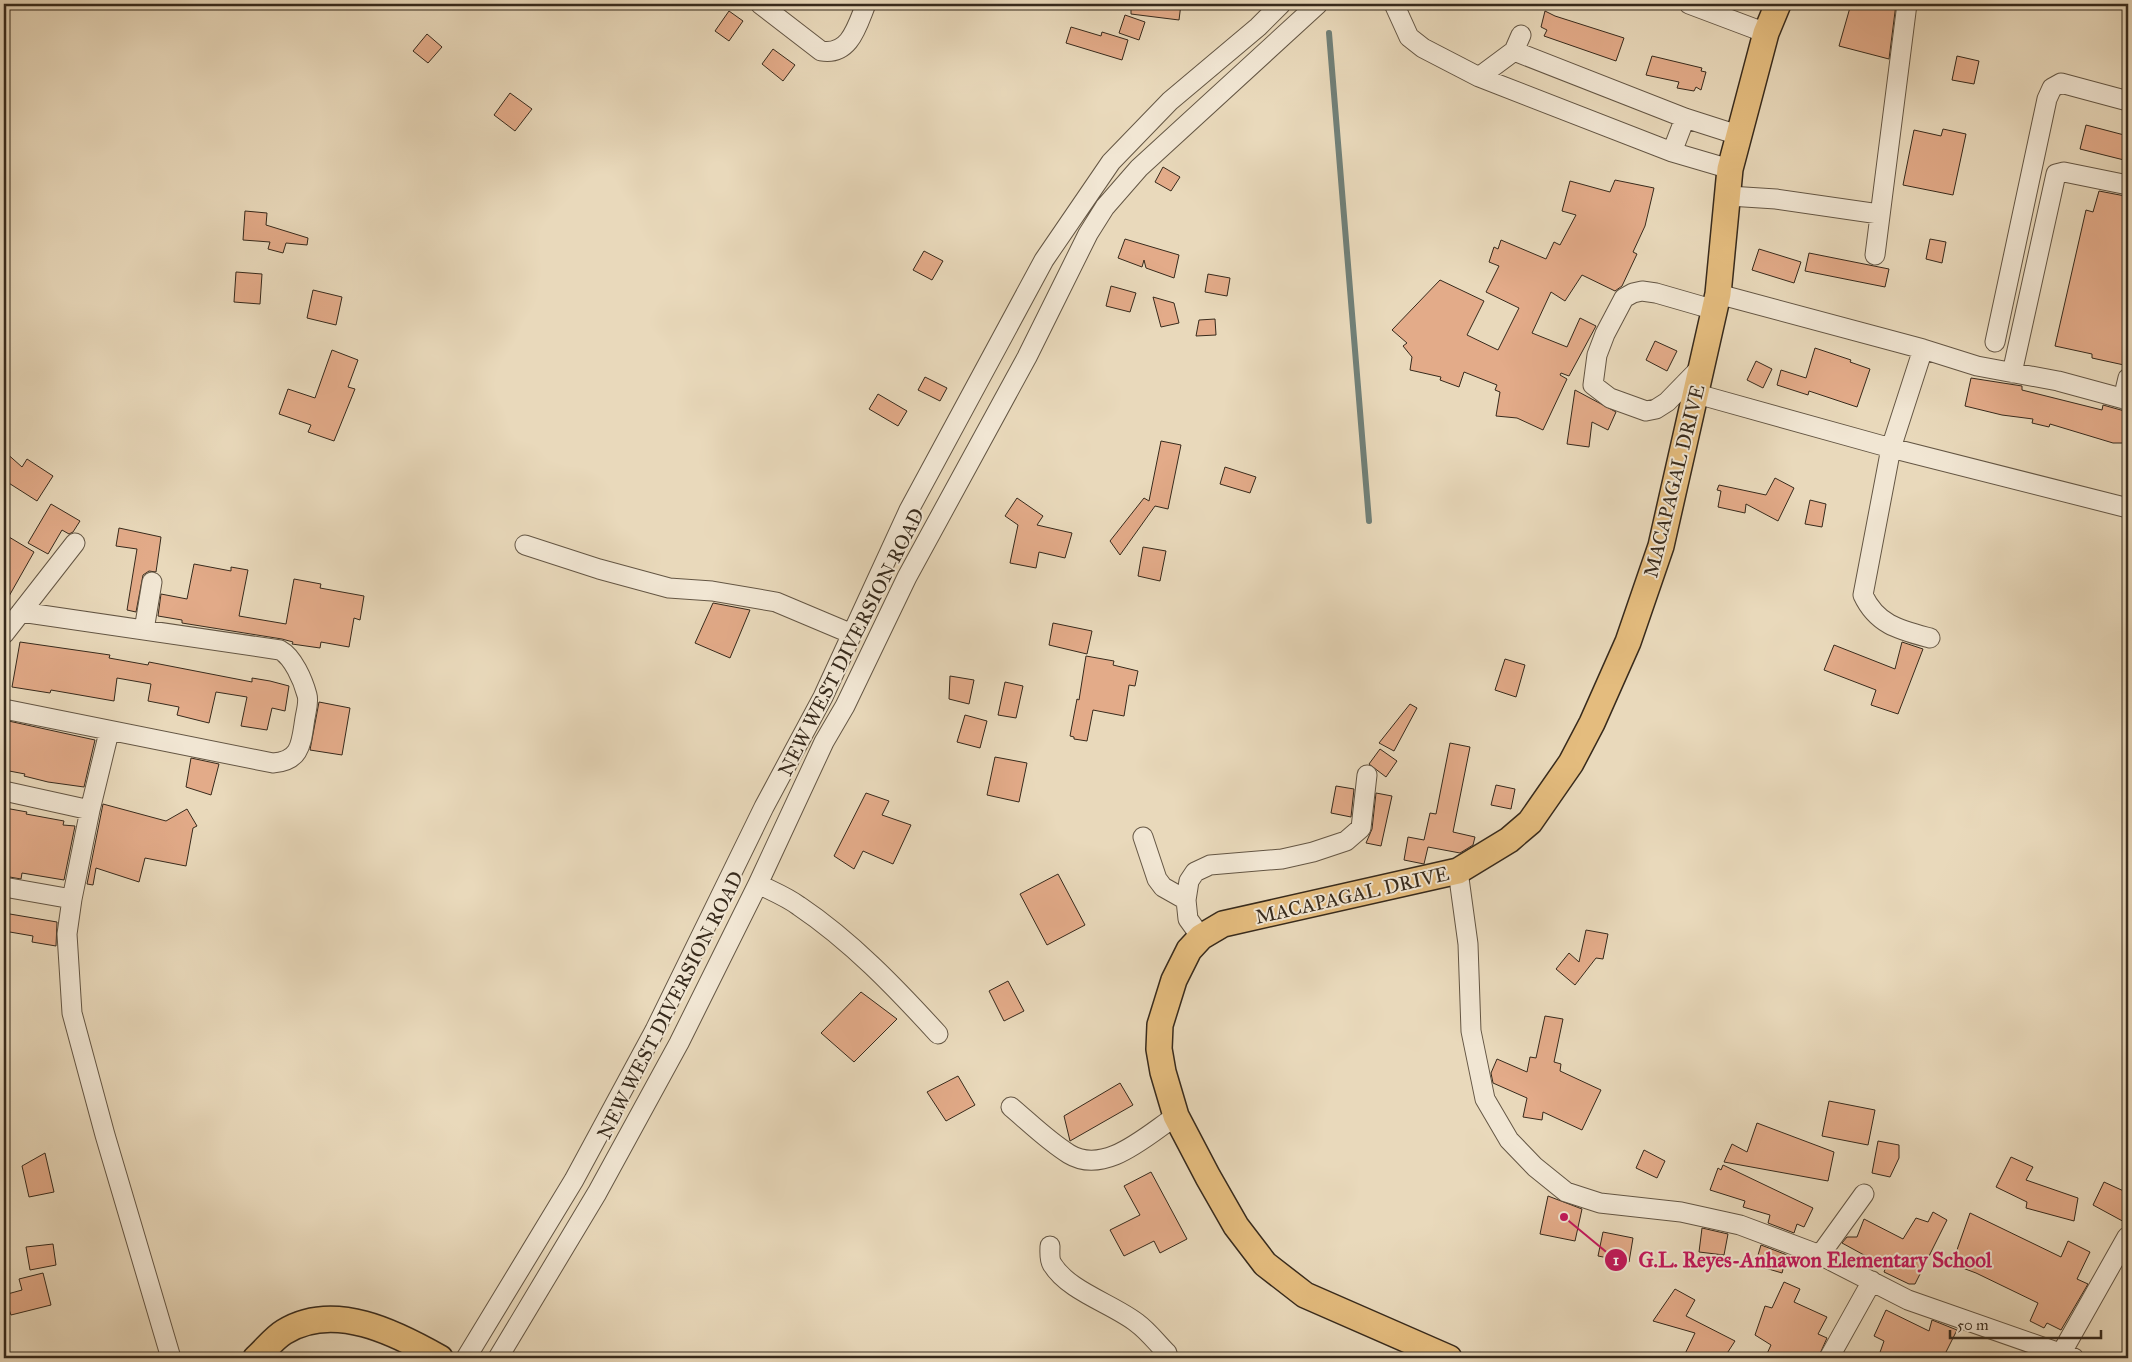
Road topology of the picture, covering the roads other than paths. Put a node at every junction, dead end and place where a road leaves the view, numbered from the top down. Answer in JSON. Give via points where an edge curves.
{"nodes":[{"id":1,"x":760,"y":4,"type":"edge"},
{"id":2,"x":866,"y":4,"type":"edge"},
{"id":3,"x":1281,"y":4,"type":"edge"},
{"id":4,"x":1318,"y":4,"type":"edge"},
{"id":5,"x":1394,"y":4,"type":"edge"},
{"id":6,"x":1689,"y":4,"type":"edge"},
{"id":7,"x":1778,"y":4,"type":"edge"},
{"id":8,"x":1907,"y":4,"type":"edge"},
{"id":9,"x":1766,"y":33,"type":"junction"},
{"id":10,"x":1480,"y":77,"type":"junction"},
{"id":11,"x":2128,"y":101,"type":"edge"},
{"id":12,"x":1685,"y":118,"type":"junction"},
{"id":13,"x":1738,"y":135,"type":"junction"},
{"id":14,"x":1672,"y":152,"type":"junction"},
{"id":15,"x":1730,"y":169,"type":"junction"},
{"id":16,"x":2128,"y":185,"type":"edge"},
{"id":17,"x":1729,"y":196,"type":"junction"},
{"id":18,"x":1880,"y":214,"type":"junction"},
{"id":19,"x":1875,"y":255,"type":"dead end"},
{"id":20,"x":1716,"y":302,"type":"junction"},
{"id":21,"x":1995,"y":342,"type":"dead end"},
{"id":22,"x":1923,"y":349,"type":"junction"},
{"id":23,"x":1704,"y":364,"type":"junction"},
{"id":24,"x":2012,"y":374,"type":"junction"},
{"id":25,"x":2128,"y":378,"type":"edge"},
{"id":26,"x":1697,"y":394,"type":"junction"},
{"id":27,"x":2126,"y":399,"type":"edge"},
{"id":28,"x":1890,"y":448,"type":"junction"},
{"id":29,"x":2128,"y":508,"type":"edge"},
{"id":30,"x":75,"y":543,"type":"dead end"},
{"id":31,"x":525,"y":545,"type":"dead end"},
{"id":32,"x":152,"y":582,"type":"dead end"},
{"id":33,"x":21,"y":612,"type":"junction"},
{"id":34,"x":144,"y":630,"type":"junction"},
{"id":35,"x":4,"y":634,"type":"edge"},
{"id":36,"x":852,"y":634,"type":"junction"},
{"id":37,"x":1930,"y":638,"type":"dead end"},
{"id":38,"x":4,"y":709,"type":"edge"},
{"id":39,"x":109,"y":732,"type":"junction"},
{"id":40,"x":1367,"y":775,"type":"dead end"},
{"id":41,"x":4,"y":791,"type":"edge"},
{"id":42,"x":90,"y":810,"type":"junction"},
{"id":43,"x":1143,"y":837,"type":"dead end"},
{"id":44,"x":1458,"y":871,"type":"junction"},
{"id":45,"x":758,"y":884,"type":"junction"},
{"id":46,"x":4,"y":887,"type":"edge"},
{"id":47,"x":72,"y":899,"type":"junction"},
{"id":48,"x":1186,"y":900,"type":"junction"},
{"id":49,"x":1201,"y":937,"type":"junction"},
{"id":50,"x":938,"y":1034,"type":"dead end"},
{"id":51,"x":1011,"y":1107,"type":"dead end"},
{"id":52,"x":1176,"y":1116,"type":"junction"},
{"id":53,"x":1864,"y":1194,"type":"dead end"},
{"id":54,"x":2127,"y":1237,"type":"edge"},
{"id":55,"x":1050,"y":1246,"type":"dead end"},
{"id":56,"x":1820,"y":1255,"type":"junction"},
{"id":57,"x":1872,"y":1281,"type":"junction"},
{"id":58,"x":2068,"y":1355,"type":"edge"},
{"id":59,"x":172,"y":1358,"type":"edge"},
{"id":60,"x":256,"y":1358,"type":"edge"},
{"id":61,"x":440,"y":1358,"type":"edge"},
{"id":62,"x":466,"y":1358,"type":"edge"},
{"id":63,"x":498,"y":1358,"type":"edge"},
{"id":64,"x":1168,"y":1358,"type":"edge"},
{"id":65,"x":1449,"y":1358,"type":"edge"},
{"id":66,"x":1829,"y":1358,"type":"edge"}],
"edges":[{"from":1,"to":2,"type":"street","via":[[821,51],[832,52],[840,50],[848,41]]},
{"from":3,"to":36,"type":"street","name":"NEW WEST DIVERSION ROAD","via":[[1170,101],[1096,182],[1044,260],[910,510]]},
{"from":4,"to":45,"type":"street","name":"NEW WEST DIVERSION ROAD","via":[[1139,168],[1105,207],[907,577],[845,706],[824,742]]},
{"from":5,"to":10,"type":"street","via":[[1409,36],[1423,48]]},
{"from":6,"to":9,"type":"street"},
{"from":7,"to":9,"type":"main road","name":"MACAPAGAL DRIVE"},
{"from":8,"to":18,"type":"street"},
{"from":9,"to":13,"type":"main road","name":"MACAPAGAL DRIVE"},
{"from":10,"to":12,"type":"street","via":[[1517,43]]},
{"from":10,"to":14,"type":"street"},
{"from":11,"to":21,"type":"street","via":[[2061,83],[2052,88]]},
{"from":12,"to":13,"type":"street"},
{"from":12,"to":14,"type":"street"},
{"from":13,"to":15,"type":"main road","name":"MACAPAGAL DRIVE"},
{"from":14,"to":15,"type":"street"},
{"from":15,"to":17,"type":"main road","name":"MACAPAGAL DRIVE"},
{"from":16,"to":24,"type":"street","via":[[2064,172],[2056,174]]},
{"from":17,"to":18,"type":"street","via":[[1776,199]]},
{"from":17,"to":20,"type":"main road","name":"MACAPAGAL DRIVE"},
{"from":18,"to":19,"type":"street"},
{"from":20,"to":22,"type":"street"},
{"from":20,"to":23,"type":"main road","name":"MACAPAGAL DRIVE"},
{"from":20,"to":23,"type":"street","via":[[1642,291],[1624,298],[1597,354],[1593,384],[1610,398],[1646,411],[1666,402]]},
{"from":22,"to":24,"type":"street"},
{"from":22,"to":28,"type":"street"},
{"from":23,"to":26,"type":"main road","name":"MACAPAGAL DRIVE"},
{"from":24,"to":27,"type":"street","via":[[2058,381]]},
{"from":25,"to":27,"type":"street"},
{"from":26,"to":28,"type":"street"},
{"from":26,"to":44,"type":"main road","name":"MACAPAGAL DRIVE","via":[[1662,546],[1628,642],[1592,724],[1530,822],[1510,840]]},
{"from":28,"to":29,"type":"street"},
{"from":28,"to":37,"type":"street","via":[[1863,595],[1880,619],[1900,630]]},
{"from":30,"to":33,"type":"street"},
{"from":31,"to":36,"type":"street","via":[[669,588],[712,591],[776,602]]},
{"from":32,"to":34,"type":"street"},
{"from":33,"to":34,"type":"street"},
{"from":33,"to":35,"type":"street"},
{"from":34,"to":39,"type":"street","via":[[270,647],[287,654],[308,697],[299,749],[295,756],[284,762],[273,763]]},
{"from":36,"to":62,"type":"street","name":"NEW WEST DIVERSION ROAD","via":[[655,1030],[574,1180]]},
{"from":38,"to":39,"type":"street"},
{"from":39,"to":42,"type":"street"},
{"from":40,"to":48,"type":"street","via":[[1361,828],[1346,841],[1282,859],[1210,865],[1195,872],[1189,881]]},
{"from":41,"to":42,"type":"street"},
{"from":42,"to":47,"type":"street"},
{"from":43,"to":48,"type":"street","via":[[1163,888]]},
{"from":44,"to":49,"type":"main road","name":"MACAPAGAL DRIVE","via":[[1223,924]]},
{"from":44,"to":56,"type":"street","via":[[1468,944],[1471,1031],[1485,1099],[1509,1140],[1566,1192],[1600,1204],[1681,1212],[1740,1225]]},
{"from":45,"to":50,"type":"street","via":[[798,905],[847,943],[906,998]]},
{"from":45,"to":63,"type":"street","name":"NEW WEST DIVERSION ROAD","via":[[687,1028],[602,1184]]},
{"from":46,"to":47,"type":"street"},
{"from":47,"to":59,"type":"street","via":[[67,934],[72,1013]]},
{"from":48,"to":49,"type":"street","via":[[1188,918]]},
{"from":49,"to":52,"type":"main road","name":"MACAPAGAL DRIVE","via":[[1189,950],[1174,980],[1160,1025],[1159,1049],[1163,1072]]},
{"from":51,"to":52,"type":"street","via":[[1070,1154],[1086,1160],[1121,1153]]},
{"from":52,"to":65,"type":"main road","name":"MACAPAGAL DRIVE","via":[[1236,1226],[1265,1264],[1305,1295]]},
{"from":53,"to":56,"type":"street"},
{"from":54,"to":58,"type":"street"},
{"from":55,"to":64,"type":"street","via":[[1049,1255],[1057,1270],[1082,1292],[1106,1302],[1139,1324]]},
{"from":56,"to":57,"type":"street"},
{"from":57,"to":58,"type":"street","via":[[1908,1300]]},
{"from":57,"to":66,"type":"street"},
{"from":60,"to":61,"type":"main road","via":[[284,1332],[310,1322],[344,1320],[403,1337]]}]}
